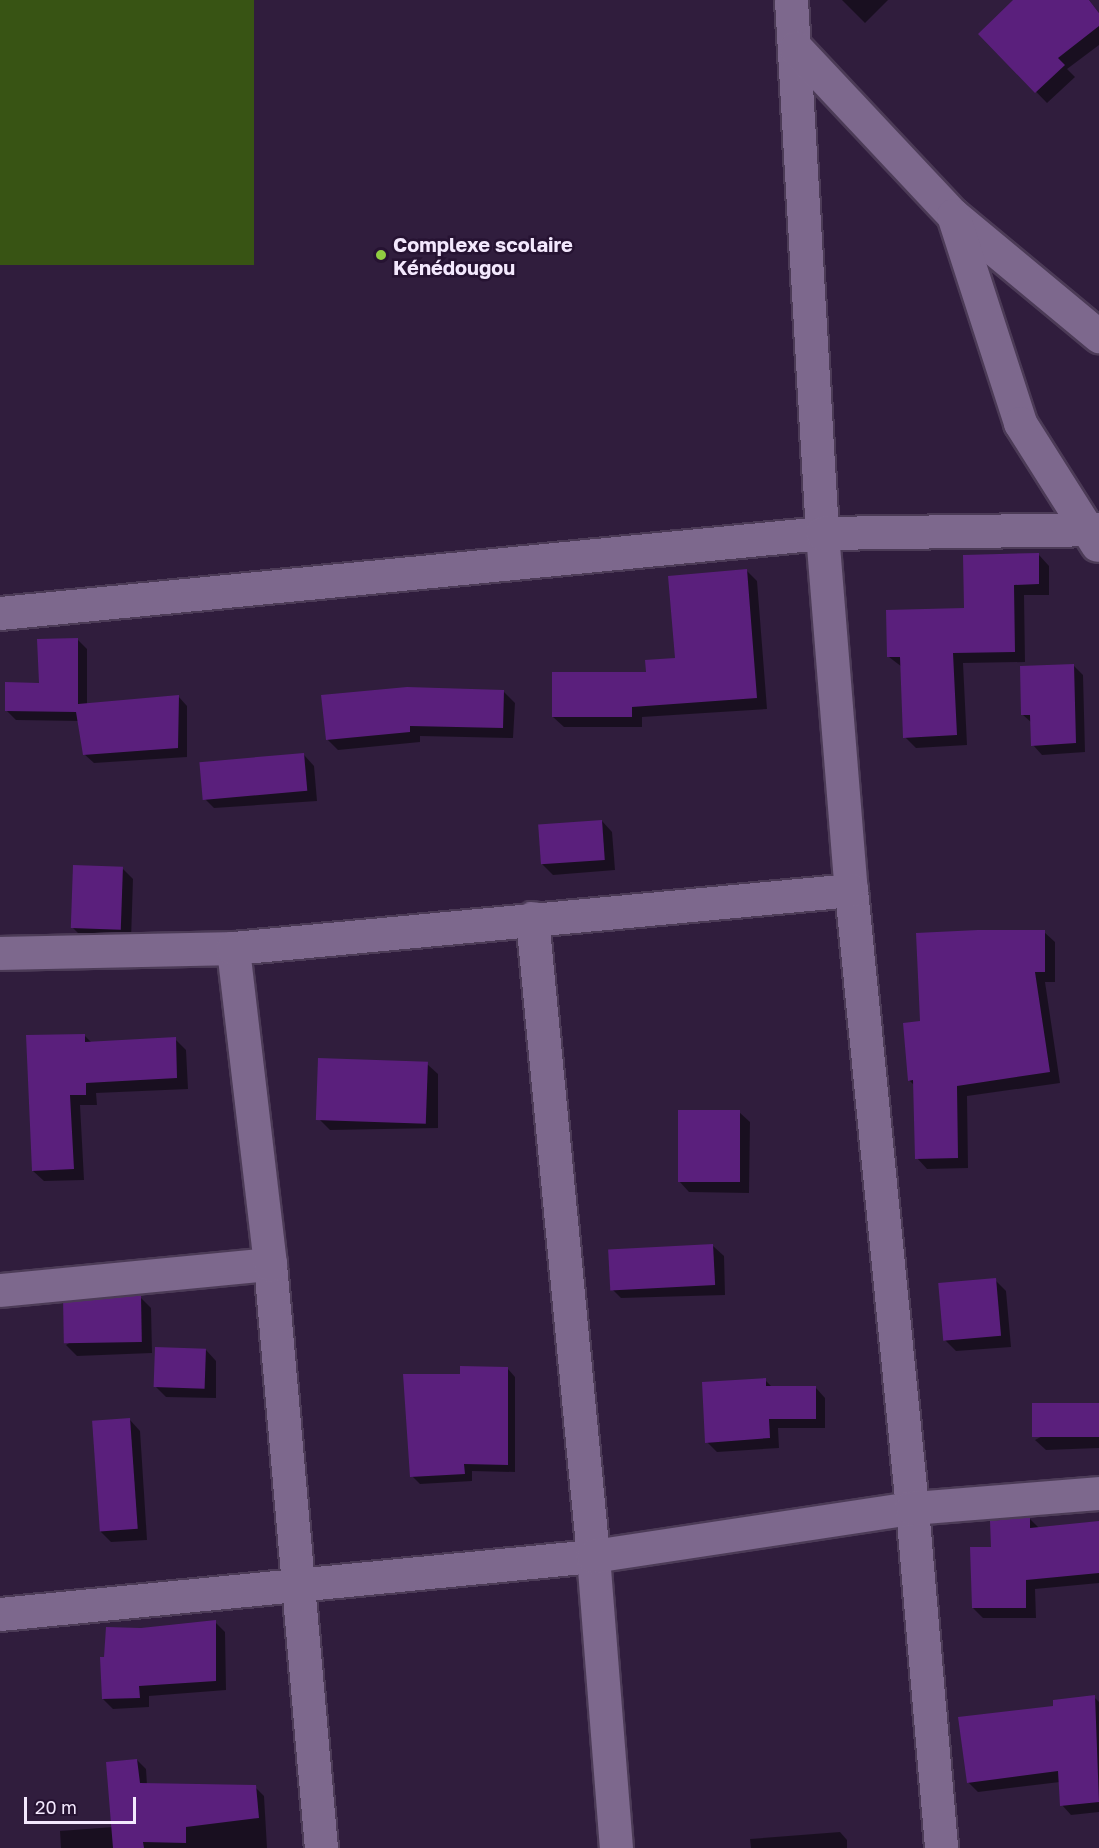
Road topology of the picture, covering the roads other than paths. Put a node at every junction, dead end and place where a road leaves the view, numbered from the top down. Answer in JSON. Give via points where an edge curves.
{"nodes":[{"id":1,"x":791,"y":0,"type":"edge"},
{"id":2,"x":796,"y":48,"type":"junction"},
{"id":3,"x":953,"y":214,"type":"junction"},
{"id":4,"x":1099,"y":336,"type":"edge"},
{"id":5,"x":822,"y":533,"type":"junction"},
{"id":6,"x":1096,"y":536,"type":"edge"},
{"id":7,"x":0,"y":614,"type":"edge"},
{"id":8,"x":851,"y":890,"type":"junction"},
{"id":9,"x":532,"y":918,"type":"junction"},
{"id":10,"x":233,"y":948,"type":"junction"},
{"id":11,"x":0,"y":953,"type":"edge"},
{"id":12,"x":270,"y":1264,"type":"junction"},
{"id":13,"x":0,"y":1290,"type":"edge"},
{"id":14,"x":1099,"y":1493,"type":"edge"},
{"id":15,"x":912,"y":1508,"type":"junction"},
{"id":16,"x":593,"y":1556,"type":"junction"},
{"id":17,"x":299,"y":1582,"type":"junction"},
{"id":18,"x":0,"y":1614,"type":"edge"},
{"id":19,"x":321,"y":1848,"type":"edge"},
{"id":20,"x":616,"y":1848,"type":"edge"},
{"id":21,"x":941,"y":1848,"type":"edge"}],
"edges":[{"from":1,"to":2,"type":"street"},
{"from":2,"to":3,"type":"street"},
{"from":2,"to":5,"type":"street"},
{"from":3,"to":4,"type":"street"},
{"from":3,"to":6,"type":"street","via":[[1020,423]]},
{"from":5,"to":6,"type":"street"},
{"from":5,"to":7,"type":"street"},
{"from":5,"to":8,"type":"street"},
{"from":8,"to":9,"type":"street"},
{"from":8,"to":15,"type":"street"},
{"from":9,"to":10,"type":"street"},
{"from":9,"to":16,"type":"street"},
{"from":10,"to":11,"type":"street"},
{"from":10,"to":12,"type":"street"},
{"from":12,"to":13,"type":"street"},
{"from":12,"to":17,"type":"street"},
{"from":14,"to":15,"type":"street"},
{"from":15,"to":16,"type":"street"},
{"from":15,"to":21,"type":"street"},
{"from":16,"to":17,"type":"street"},
{"from":16,"to":20,"type":"street"},
{"from":17,"to":18,"type":"street"},
{"from":17,"to":19,"type":"street"}]}
